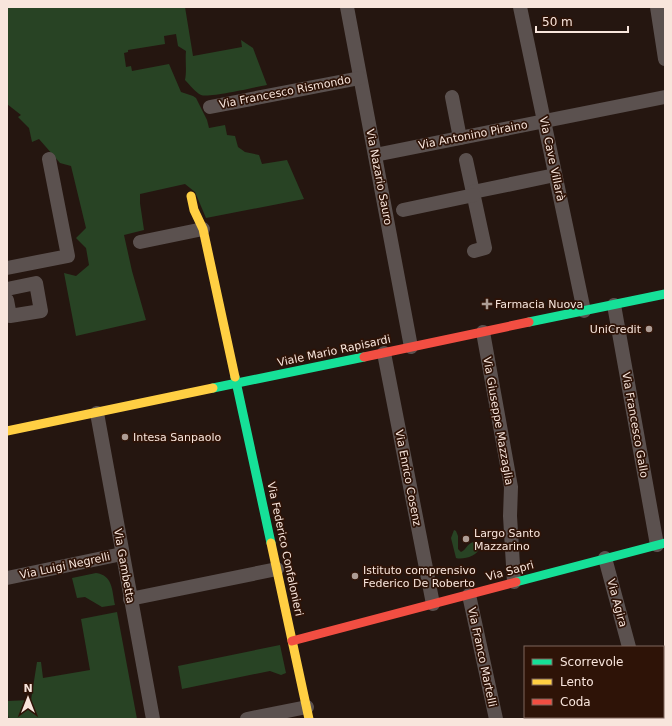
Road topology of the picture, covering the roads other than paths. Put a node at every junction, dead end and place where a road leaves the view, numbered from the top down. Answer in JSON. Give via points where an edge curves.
{"nodes":[{"id":1,"x":347,"y":7,"type":"edge"},
{"id":2,"x":520,"y":7,"type":"edge"},
{"id":3,"x":657,"y":7,"type":"edge"},
{"id":4,"x":665,"y":59,"type":"edge"},
{"id":5,"x":360,"y":78,"type":"junction"},
{"id":6,"x":452,"y":97,"type":"dead end"},
{"id":7,"x":665,"y":97,"type":"edge"},
{"id":8,"x":210,"y":107,"type":"dead end"},
{"id":9,"x":544,"y":121,"type":"junction"},
{"id":10,"x":460,"y":138,"type":"junction"},
{"id":11,"x":375,"y":155,"type":"junction"},
{"id":12,"x":49,"y":159,"type":"dead end"},
{"id":13,"x":466,"y":160,"type":"dead end"},
{"id":14,"x":555,"y":175,"type":"junction"},
{"id":15,"x":474,"y":194,"type":"junction"},
{"id":16,"x":191,"y":196,"type":"dead end"},
{"id":17,"x":402,"y":210,"type":"dead end"},
{"id":18,"x":203,"y":229,"type":"junction"},
{"id":19,"x":140,"y":242,"type":"dead end"},
{"id":20,"x":474,"y":251,"type":"dead end"},
{"id":21,"x":7,"y":268,"type":"edge"},
{"id":22,"x":7,"y":289,"type":"edge"},
{"id":23,"x":665,"y":294,"type":"edge"},
{"id":24,"x":7,"y":300,"type":"edge"},
{"id":25,"x":614,"y":305,"type":"junction"},
{"id":26,"x":584,"y":311,"type":"junction"},
{"id":27,"x":483,"y":332,"type":"junction"},
{"id":28,"x":411,"y":347,"type":"junction"},
{"id":29,"x":384,"y":353,"type":"junction"},
{"id":30,"x":236,"y":383,"type":"junction"},
{"id":31,"x":97,"y":413,"type":"junction"},
{"id":32,"x":7,"y":431,"type":"edge"},
{"id":33,"x":661,"y":544,"type":"edge"},
{"id":34,"x":122,"y":554,"type":"junction"},
{"id":35,"x":605,"y":558,"type":"junction"},
{"id":36,"x":277,"y":569,"type":"junction"},
{"id":37,"x":7,"y":578,"type":"edge"},
{"id":38,"x":514,"y":582,"type":"junction"},
{"id":39,"x":468,"y":595,"type":"junction"},
{"id":40,"x":130,"y":599,"type":"junction"},
{"id":41,"x":433,"y":604,"type":"junction"},
{"id":42,"x":292,"y":641,"type":"junction"},
{"id":43,"x":629,"y":646,"type":"edge"},
{"id":44,"x":308,"y":713,"type":"edge"},
{"id":45,"x":153,"y":719,"type":"edge"},
{"id":46,"x":247,"y":719,"type":"edge"},
{"id":47,"x":496,"y":719,"type":"edge"}],
"edges":[{"from":1,"to":5,"type":"street","name":"Via Nazario Sauro"},
{"from":2,"to":9,"type":"street","name":"Via Cave Villarà"},
{"from":3,"to":4,"type":"street"},
{"from":5,"to":8,"type":"street","name":"Via Francesco Rismondo"},
{"from":5,"to":11,"type":"street","name":"Via Nazario Sauro"},
{"from":6,"to":10,"type":"street"},
{"from":7,"to":9,"type":"street","name":"Via Antonino Piraino"},
{"from":9,"to":10,"type":"street","name":"Via Antonino Piraino"},
{"from":9,"to":14,"type":"street","name":"Via Cave Villarà"},
{"from":10,"to":11,"type":"street","name":"Via Antonino Piraino"},
{"from":11,"to":28,"type":"street","name":"Via Nazario Sauro"},
{"from":12,"to":21,"type":"street","via":[[68,256]]},
{"from":13,"to":15,"type":"street"},
{"from":14,"to":15,"type":"street"},
{"from":14,"to":26,"type":"street","name":"Via Cave Villarà"},
{"from":15,"to":17,"type":"street"},
{"from":15,"to":20,"type":"street","via":[[485,248]]},
{"from":16,"to":18,"type":"street","name":"Via Federico Confalonieri"},
{"from":18,"to":19,"type":"street"},
{"from":18,"to":30,"type":"street","name":"Via Federico Confalonieri"},
{"from":22,"to":24,"type":"street","via":[[36,283],[41,311],[10,316]]},
{"from":23,"to":25,"type":"street","name":"Viale Mario Rapisardi"},
{"from":25,"to":26,"type":"street","name":"Viale Mario Rapisardi"},
{"from":25,"to":33,"type":"street","name":"Via Francesco Gallo"},
{"from":26,"to":27,"type":"street","name":"Viale Mario Rapisardi"},
{"from":27,"to":28,"type":"street","name":"Viale Mario Rapisardi"},
{"from":27,"to":38,"type":"street","name":"Via Giuseppe Mazzaglia","via":[[511,487]]},
{"from":28,"to":29,"type":"street","name":"Viale Mario Rapisardi"},
{"from":29,"to":30,"type":"street","name":"Viale Mario Rapisardi"},
{"from":29,"to":41,"type":"street","name":"Via Enrico Cosenz"},
{"from":30,"to":31,"type":"street","name":"Viale Mario Rapisardi"},
{"from":30,"to":36,"type":"street","name":"Via Federico Confalonieri"},
{"from":31,"to":32,"type":"street","name":"Viale Mario Rapisardi"},
{"from":31,"to":34,"type":"street","name":"Via Gambetta"},
{"from":33,"to":35,"type":"street","name":"Via Sapri"},
{"from":34,"to":37,"type":"street","name":"Via Luigi Negrelli"},
{"from":34,"to":40,"type":"street","name":"Via Gambetta"},
{"from":35,"to":38,"type":"street","name":"Via Sapri"},
{"from":35,"to":43,"type":"street","name":"Via Agira"},
{"from":36,"to":40,"type":"street"},
{"from":36,"to":42,"type":"street","name":"Via Federico Confalonieri"},
{"from":38,"to":39,"type":"street","name":"Via Sapri"},
{"from":39,"to":41,"type":"street","name":"Via Sapri"},
{"from":39,"to":47,"type":"street","name":"Via Franco Martelli"},
{"from":40,"to":45,"type":"street","name":"Via Gambetta"},
{"from":41,"to":42,"type":"street","name":"Via Sapri"},
{"from":42,"to":44,"type":"street","name":"Via Federico Confalonieri"},
{"from":44,"to":46,"type":"street"}]}
